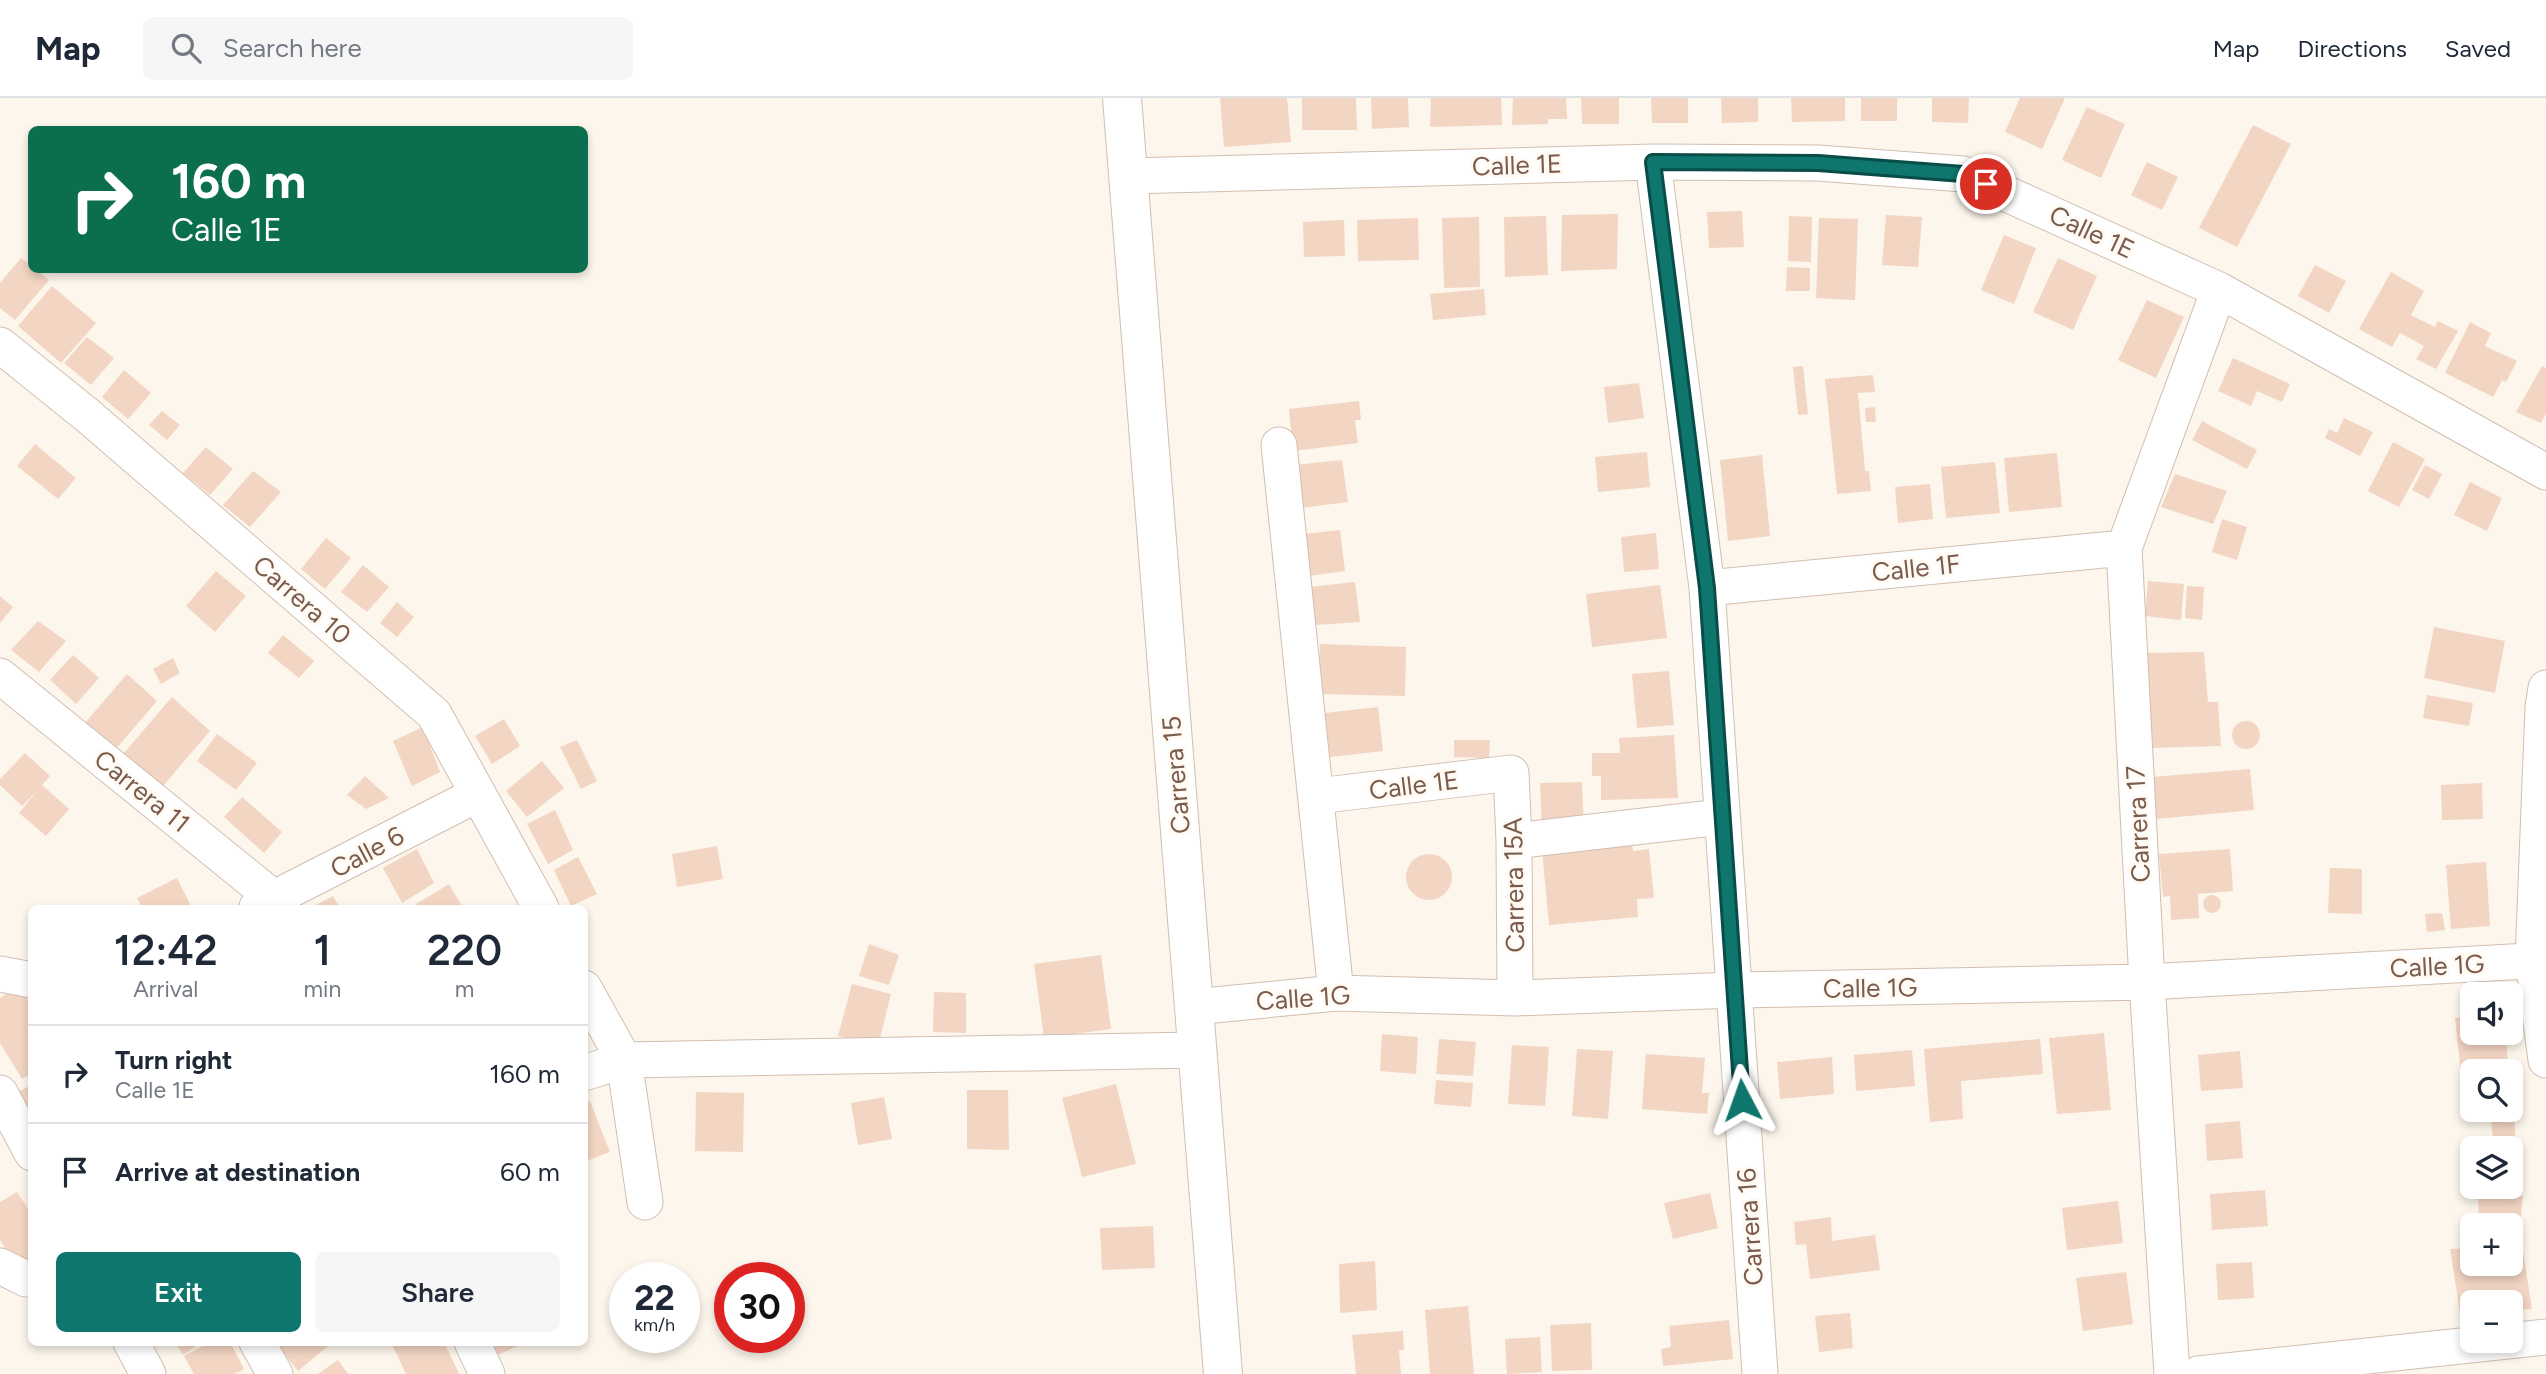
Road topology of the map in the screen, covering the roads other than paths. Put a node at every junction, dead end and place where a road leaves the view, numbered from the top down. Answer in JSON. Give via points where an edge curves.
{"nodes":[{"id":1,"x":1122,"y":98,"type":"edge"},
{"id":2,"x":1653,"y":162,"type":"junction"},
{"id":3,"x":1129,"y":176,"type":"junction"},
{"id":4,"x":2219,"y":290,"type":"junction"},
{"id":5,"x":0,"y":345,"type":"edge"},
{"id":6,"x":1279,"y":445,"type":"dead end"},
{"id":7,"x":2546,"y":472,"type":"edge"},
{"id":8,"x":2124,"y":548,"type":"junction"},
{"id":9,"x":1707,"y":588,"type":"junction"},
{"id":10,"x":0,"y":676,"type":"edge"},
{"id":11,"x":2546,"y":688,"type":"edge"},
{"id":12,"x":1511,"y":773,"type":"joint"},
{"id":13,"x":478,"y":794,"type":"junction"},
{"id":14,"x":1317,"y":796,"type":"junction"},
{"id":15,"x":1721,"y":817,"type":"junction"},
{"id":16,"x":1514,"y":841,"type":"junction"},
{"id":17,"x":270,"y":905,"type":"edge"},
{"id":18,"x":539,"y":905,"type":"edge"},
{"id":19,"x":2539,"y":961,"type":"edge"},
{"id":20,"x":0,"y":974,"type":"edge"},
{"id":21,"x":28,"y":979,"type":"edge"},
{"id":22,"x":2147,"y":982,"type":"junction"},
{"id":23,"x":1735,"y":990,"type":"junction"},
{"id":24,"x":1336,"y":993,"type":"junction"},
{"id":25,"x":588,"y":995,"type":"edge"},
{"id":26,"x":1516,"y":998,"type":"junction"},
{"id":27,"x":1194,"y":1007,"type":"junction"},
{"id":28,"x":1196,"y":1050,"type":"junction"},
{"id":29,"x":2546,"y":1059,"type":"edge"},
{"id":30,"x":624,"y":1060,"type":"junction"},
{"id":31,"x":588,"y":1072,"type":"edge"},
{"id":32,"x":0,"y":1093,"type":"edge"},
{"id":33,"x":28,"y":1146,"type":"edge"},
{"id":34,"x":645,"y":1202,"type":"dead end"},
{"id":35,"x":0,"y":1266,"type":"edge"},
{"id":36,"x":28,"y":1279,"type":"edge"},
{"id":37,"x":2546,"y":1338,"type":"edge"},
{"id":38,"x":133,"y":1346,"type":"edge"},
{"id":39,"x":259,"y":1346,"type":"edge"},
{"id":40,"x":474,"y":1346,"type":"edge"},
{"id":41,"x":148,"y":1374,"type":"edge"},
{"id":42,"x":275,"y":1374,"type":"edge"},
{"id":43,"x":486,"y":1374,"type":"edge"},
{"id":44,"x":1223,"y":1374,"type":"edge"},
{"id":45,"x":1760,"y":1374,"type":"edge"},
{"id":46,"x":2172,"y":1374,"type":"edge"},
{"id":47,"x":2198,"y":1374,"type":"edge"}],
"edges":[{"from":1,"to":3,"type":"street","name":"Carrera 15"},
{"from":2,"to":3,"type":"street","name":"Calle 1E"},
{"from":2,"to":4,"type":"street","name":"Calle 1E","via":[[1818,163],[1963,174]]},
{"from":2,"to":9,"type":"street","name":"Carrera 16"},
{"from":3,"to":27,"type":"street","name":"Carrera 15"},
{"from":4,"to":7,"type":"street","name":"Calle 1E"},
{"from":4,"to":8,"type":"street","name":"Carrera 17"},
{"from":5,"to":13,"type":"street","name":"Carrera 10","via":[[434,714]]},
{"from":6,"to":14,"type":"street"},
{"from":8,"to":9,"type":"street","name":"Calle 1F"},
{"from":8,"to":22,"type":"street","name":"Carrera 17"},
{"from":9,"to":15,"type":"street","name":"Carrera 16"},
{"from":10,"to":17,"type":"street","name":"Carrera 11"},
{"from":11,"to":19,"type":"street"},
{"from":12,"to":14,"type":"street","name":"Calle 1E"},
{"from":12,"to":16,"type":"street","name":"Carrera 15A"},
{"from":13,"to":17,"type":"street","name":"Calle 6"},
{"from":13,"to":18,"type":"street","name":"Carrera 10"},
{"from":14,"to":24,"type":"street"},
{"from":15,"to":16,"type":"street"},
{"from":15,"to":23,"type":"street","name":"Carrera 16"},
{"from":16,"to":26,"type":"street","name":"Carrera 15A"},
{"from":19,"to":22,"type":"street","name":"Calle 1G"},
{"from":19,"to":29,"type":"street"},
{"from":20,"to":21,"type":"street"},
{"from":22,"to":23,"type":"street","name":"Calle 1G"},
{"from":22,"to":46,"type":"street","name":"Carrera 17"},
{"from":23,"to":26,"type":"street","name":"Calle 1G"},
{"from":23,"to":45,"type":"street","name":"Carrera 16"},
{"from":24,"to":26,"type":"street","name":"Calle 1G"},
{"from":24,"to":27,"type":"street","name":"Calle 1G"},
{"from":25,"to":30,"type":"street"},
{"from":27,"to":28,"type":"street","name":"Carrera 15"},
{"from":28,"to":30,"type":"street"},
{"from":28,"to":44,"type":"street","name":"Carrera 15"},
{"from":30,"to":31,"type":"street"},
{"from":30,"to":34,"type":"street"},
{"from":32,"to":33,"type":"street"},
{"from":35,"to":36,"type":"street"},
{"from":37,"to":47,"type":"street"},
{"from":38,"to":41,"type":"street"},
{"from":39,"to":42,"type":"street"},
{"from":40,"to":43,"type":"street"}]}
